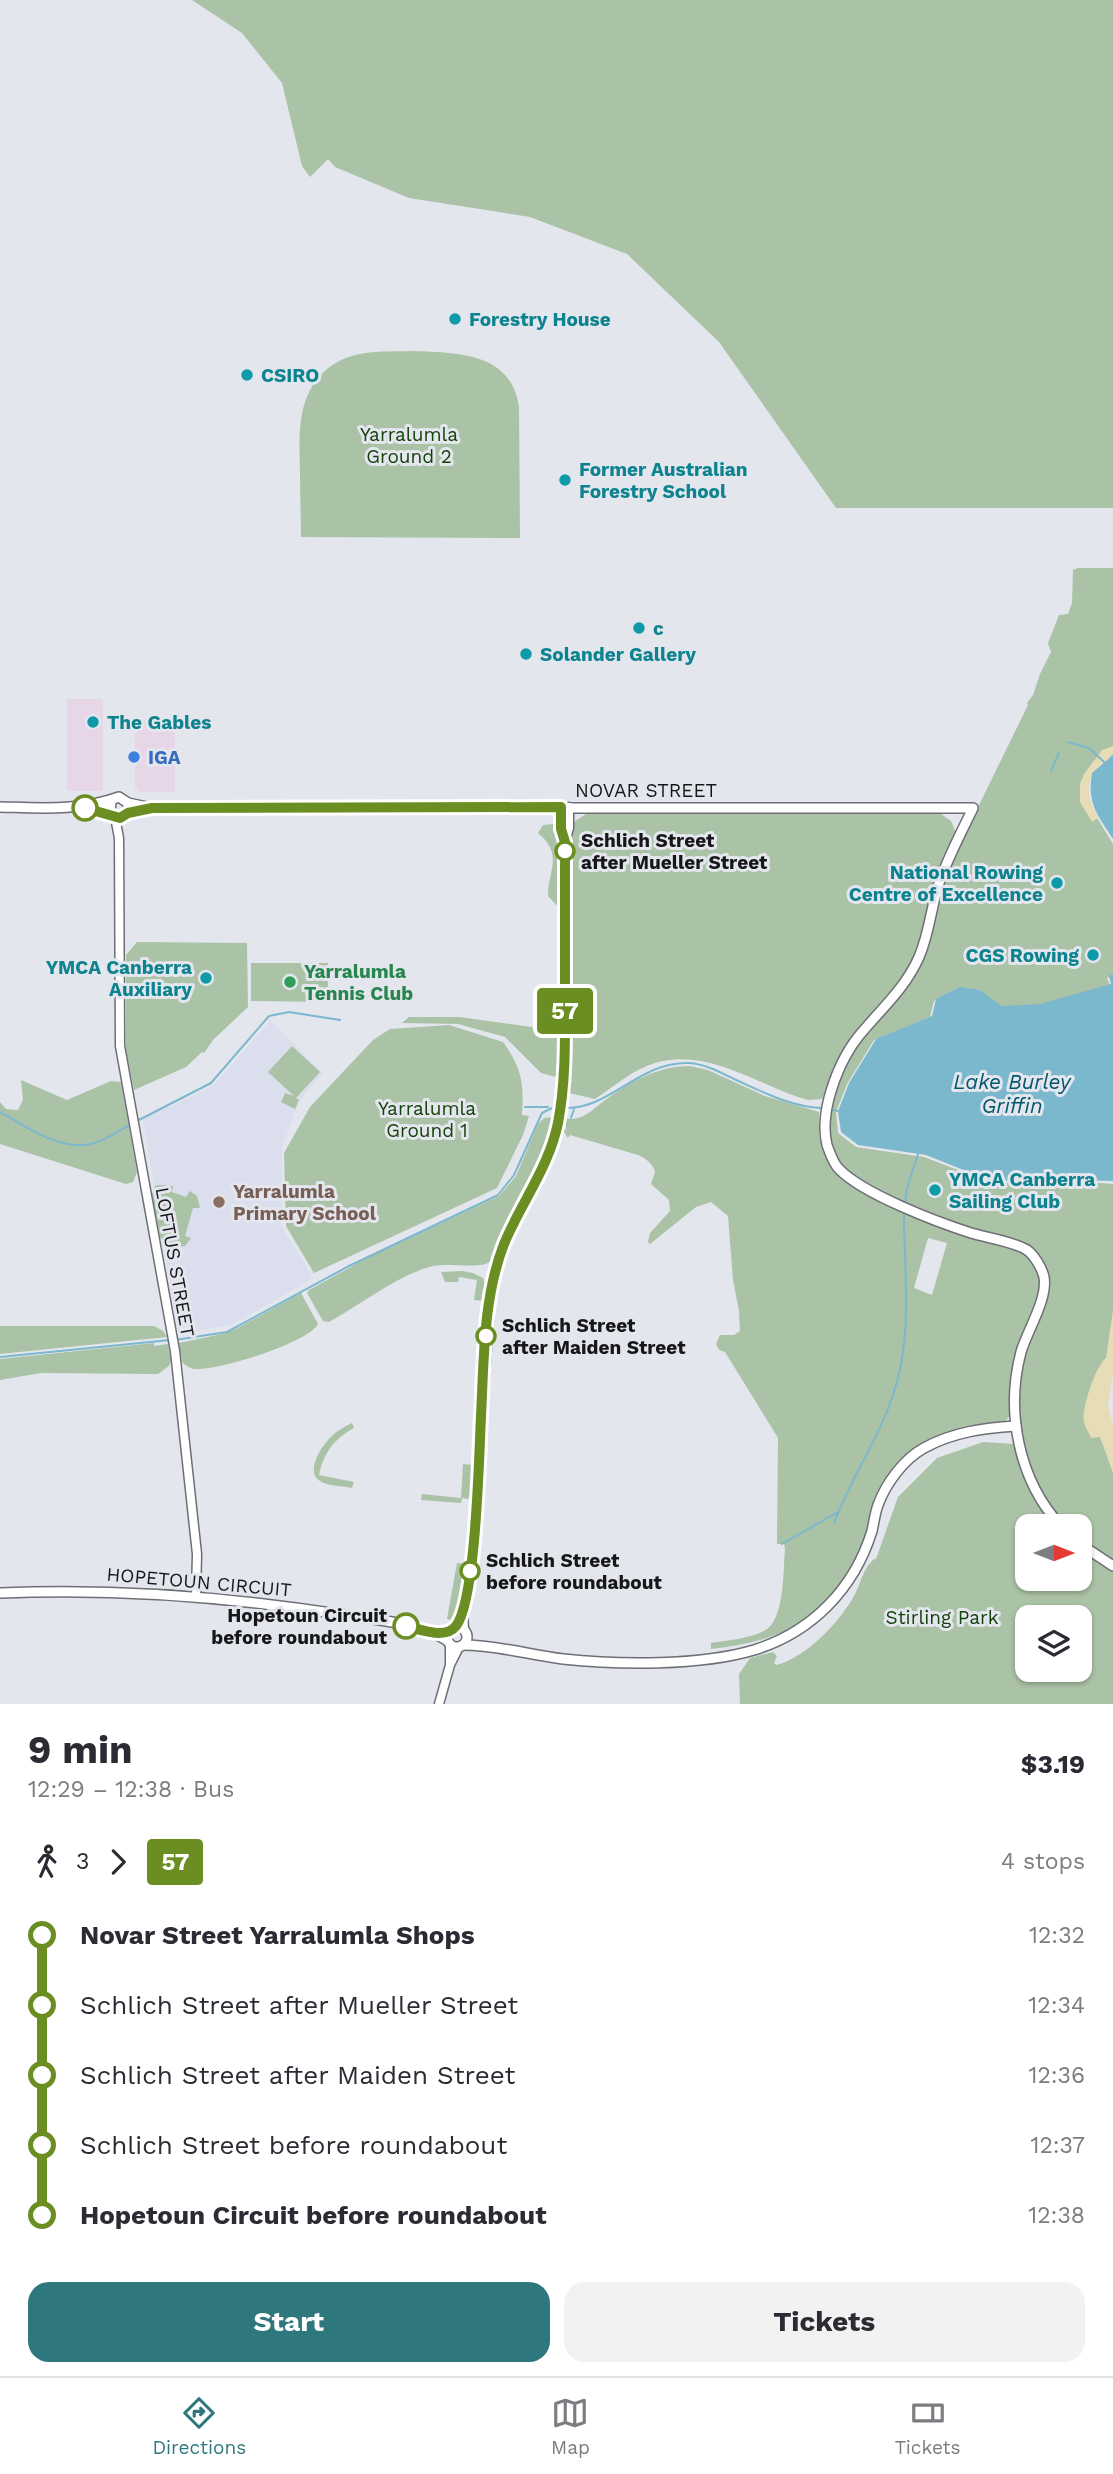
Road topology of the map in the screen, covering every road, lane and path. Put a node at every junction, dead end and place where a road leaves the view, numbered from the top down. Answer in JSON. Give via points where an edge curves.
{"nodes":[{"id":1,"x":111,"y":802,"type":"junction"},
{"id":2,"x":0,"y":807,"type":"edge"},
{"id":3,"x":565,"y":807,"type":"junction"},
{"id":4,"x":85,"y":808,"type":"junction"},
{"id":5,"x":948,"y":808,"type":"junction"},
{"id":6,"x":121,"y":813,"type":"junction"},
{"id":7,"x":960,"y":834,"type":"junction"},
{"id":8,"x":1016,"y":1426,"type":"junction"},
{"id":9,"x":1052,"y":1514,"type":"edge"},
{"id":10,"x":1092,"y":1552,"type":"edge"},
{"id":11,"x":1113,"y":1566,"type":"edge"},
{"id":12,"x":0,"y":1593,"type":"edge"},
{"id":13,"x":196,"y":1596,"type":"junction"},
{"id":14,"x":457,"y":1638,"type":"junction"},
{"id":15,"x":439,"y":1704,"type":"edge"}],
"edges":[{"from":1,"to":4,"type":"main road","name":"NOVAR STREET"},
{"from":1,"to":6,"type":"main road","via":[[109,808]]},
{"from":1,"to":6,"type":"main road","name":"NOVAR STREET","via":[[119,797]]},
{"from":2,"to":4,"type":"main road","name":"NOVAR STREET"},
{"from":3,"to":5,"type":"main road","name":"NOVAR STREET"},
{"from":3,"to":6,"type":"main road","name":"NOVAR STREET","via":[[152,808]]},
{"from":3,"to":14,"type":"street","via":[[561,829],[565,842],[565,1030],[559,1116],[543,1167],[504,1244],[491,1290],[474,1531]]},
{"from":4,"to":6,"type":"main road","name":"NOVAR STREET"},
{"from":5,"to":7,"type":"main road","via":[[957,818]]},
{"from":5,"to":7,"type":"main road","name":"NOVAR STREET","via":[[972,808]]},
{"from":6,"to":13,"type":"street","name":"LOFTUS STREET","via":[[120,1046],[173,1340],[196,1548]]},
{"from":7,"to":8,"type":"main road","via":[[910,976],[844,1058],[826,1110],[825,1135],[836,1167],[868,1190],[962,1230],[1028,1251],[1038,1263],[1043,1291],[1021,1352]]},
{"from":8,"to":9,"type":"main road","via":[[1028,1473]]},
{"from":8,"to":14,"type":"main road","name":"HOPETOUN CIRCUIT","via":[[981,1428],[941,1440],[906,1462],[889,1483],[862,1556],[836,1598],[818,1617],[778,1641],[732,1655],[633,1662],[565,1659]]},
{"from":10,"to":11,"type":"main road"},
{"from":12,"to":13,"type":"main road","name":"HOPETOUN CIRCUIT"},
{"from":13,"to":14,"type":"main road","name":"HOPETOUN CIRCUIT","via":[[305,1609]]},
{"from":14,"to":15,"type":"street"}]}
